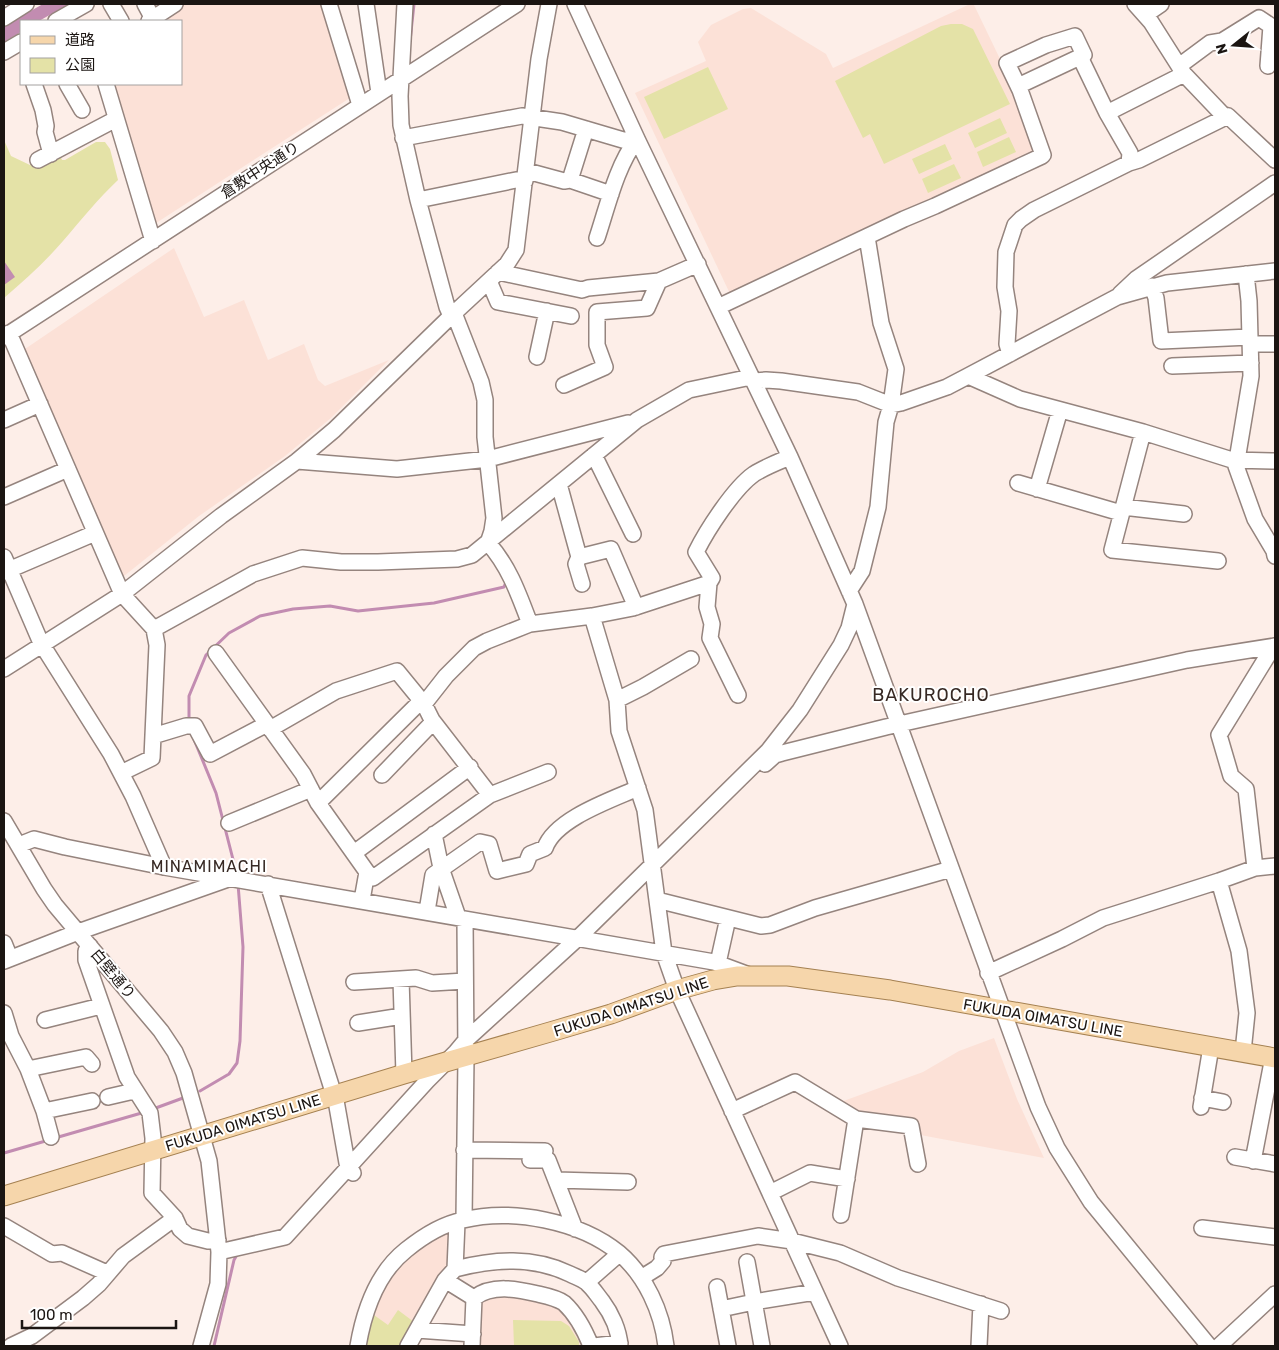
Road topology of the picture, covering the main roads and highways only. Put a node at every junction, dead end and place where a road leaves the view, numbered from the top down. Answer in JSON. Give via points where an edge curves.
{"nodes":[{"id":1,"x":1274,"y":1058,"type":"edge"},
{"id":2,"x":4,"y":1196,"type":"edge"}],
"edges":[{"from":1,"to":2,"type":"main road","name":"FUKUDA OIMATSU LINE","via":[[881,989],[788,976],[751,975],[713,980],[611,1014],[466,1048],[447,1063]]}]}
